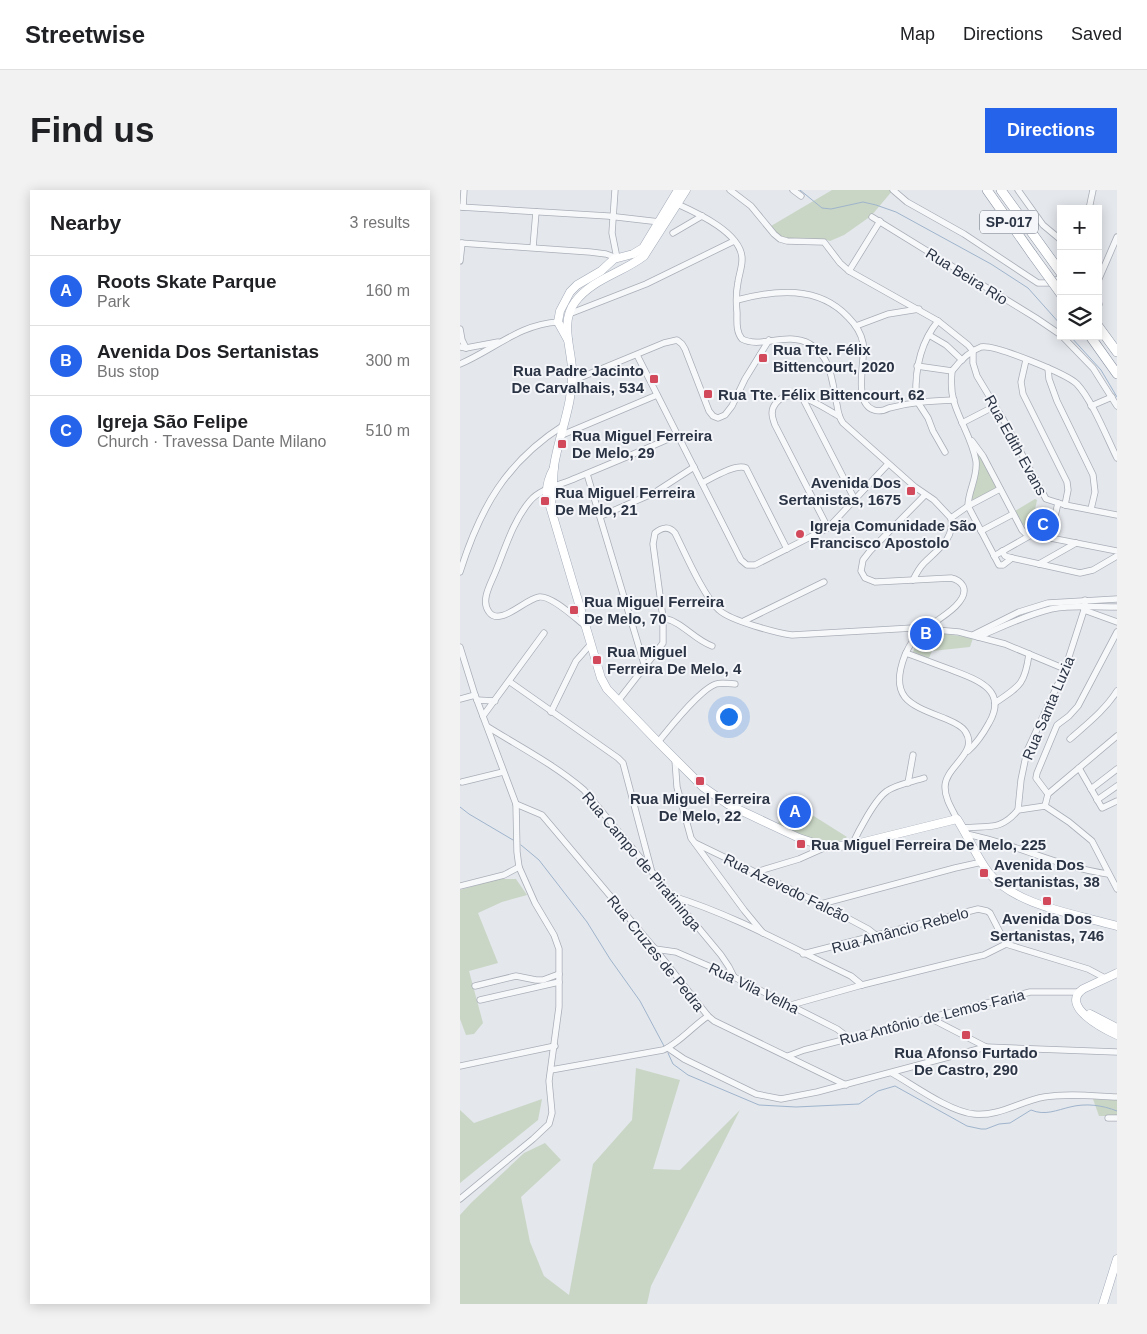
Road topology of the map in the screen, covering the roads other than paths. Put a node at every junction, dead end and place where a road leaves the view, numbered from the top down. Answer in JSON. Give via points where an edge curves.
{"nodes":[{"id":1,"x":464,"y":190,"type":"edge"},
{"id":2,"x":615,"y":190,"type":"edge"},
{"id":3,"x":678,"y":190,"type":"edge"},
{"id":4,"x":686,"y":190,"type":"edge"},
{"id":5,"x":730,"y":190,"type":"edge"},
{"id":6,"x":793,"y":190,"type":"edge"},
{"id":7,"x":893,"y":190,"type":"edge"},
{"id":8,"x":987,"y":190,"type":"edge"},
{"id":9,"x":1001,"y":190,"type":"edge"},
{"id":10,"x":1018,"y":190,"type":"edge"},
{"id":11,"x":1092,"y":190,"type":"edge"},
{"id":12,"x":800,"y":196,"type":"dead end"},
{"id":13,"x":675,"y":203,"type":"junction"},
{"id":14,"x":1090,"y":205,"type":"edge"},
{"id":15,"x":461,"y":207,"type":"edge"},
{"id":16,"x":536,"y":212,"type":"junction"},
{"id":17,"x":702,"y":216,"type":"junction"},
{"id":18,"x":613,"y":217,"type":"junction"},
{"id":19,"x":872,"y":217,"type":"dead end"},
{"id":20,"x":880,"y":221,"type":"junction"},
{"id":21,"x":660,"y":222,"type":"junction"},
{"id":22,"x":672,"y":233,"type":"dead end"},
{"id":23,"x":1057,"y":237,"type":"edge"},
{"id":24,"x":1117,"y":237,"type":"edge"},
{"id":25,"x":734,"y":241,"type":"junction"},
{"id":26,"x":461,"y":243,"type":"edge"},
{"id":27,"x":533,"y":247,"type":"junction"},
{"id":28,"x":618,"y":258,"type":"junction"},
{"id":29,"x":460,"y":261,"type":"edge"},
{"id":30,"x":1057,"y":268,"type":"edge"},
{"id":31,"x":849,"y":271,"type":"junction"},
{"id":32,"x":1102,"y":272,"type":"edge"},
{"id":33,"x":603,"y":275,"type":"junction"},
{"id":34,"x":1057,"y":280,"type":"edge"},
{"id":35,"x":1057,"y":288,"type":"edge"},
{"id":36,"x":737,"y":300,"type":"junction"},
{"id":37,"x":919,"y":309,"type":"junction"},
{"id":38,"x":569,"y":314,"type":"junction"},
{"id":39,"x":938,"y":321,"type":"junction"},
{"id":40,"x":558,"y":322,"type":"junction"},
{"id":41,"x":856,"y":326,"type":"junction"},
{"id":42,"x":460,"y":329,"type":"edge"},
{"id":43,"x":1102,"y":331,"type":"edge"},
{"id":44,"x":1057,"y":333,"type":"edge"},
{"id":45,"x":928,"y":335,"type":"junction"},
{"id":46,"x":568,"y":340,"type":"junction"},
{"id":47,"x":769,"y":340,"type":"junction"},
{"id":48,"x":1066,"y":340,"type":"edge"},
{"id":49,"x":1093,"y":340,"type":"edge"},
{"id":50,"x":500,"y":341,"type":"junction"},
{"id":51,"x":463,"y":347,"type":"edge"},
{"id":52,"x":973,"y":352,"type":"junction"},
{"id":53,"x":1117,"y":352,"type":"edge"},
{"id":54,"x":637,"y":355,"type":"junction"},
{"id":55,"x":962,"y":360,"type":"junction"},
{"id":56,"x":1026,"y":360,"type":"junction"},
{"id":57,"x":460,"y":364,"type":"edge"},
{"id":58,"x":917,"y":366,"type":"junction"},
{"id":59,"x":1048,"y":368,"type":"junction"},
{"id":60,"x":952,"y":371,"type":"junction"},
{"id":61,"x":1117,"y":374,"type":"edge"},
{"id":62,"x":572,"y":381,"type":"junction"},
{"id":63,"x":657,"y":395,"type":"junction"},
{"id":64,"x":802,"y":397,"type":"junction"},
{"id":65,"x":1112,"y":397,"type":"junction"},
{"id":66,"x":954,"y":400,"type":"junction"},
{"id":67,"x":917,"y":401,"type":"junction"},
{"id":68,"x":995,"y":406,"type":"junction"},
{"id":69,"x":1091,"y":406,"type":"junction"},
{"id":70,"x":1117,"y":406,"type":"edge"},
{"id":71,"x":839,"y":416,"type":"junction"},
{"id":72,"x":962,"y":423,"type":"junction"},
{"id":73,"x":564,"y":425,"type":"junction"},
{"id":74,"x":562,"y":434,"type":"junction"},
{"id":75,"x":678,"y":435,"type":"junction"},
{"id":76,"x":970,"y":439,"type":"junction"},
{"id":77,"x":945,"y":452,"type":"dead end"},
{"id":78,"x":1117,"y":458,"type":"edge"},
{"id":79,"x":888,"y":464,"type":"junction"},
{"id":80,"x":694,"y":467,"type":"junction"},
{"id":81,"x":587,"y":474,"type":"junction"},
{"id":82,"x":702,"y":483,"type":"junction"},
{"id":83,"x":550,"y":488,"type":"junction"},
{"id":84,"x":1000,"y":489,"type":"junction"},
{"id":85,"x":924,"y":495,"type":"junction"},
{"id":86,"x":854,"y":500,"type":"junction"},
{"id":87,"x":1062,"y":504,"type":"junction"},
{"id":88,"x":968,"y":506,"type":"junction"},
{"id":89,"x":1091,"y":510,"type":"junction"},
{"id":90,"x":1013,"y":514,"type":"junction"},
{"id":91,"x":1117,"y":515,"type":"edge"},
{"id":92,"x":601,"y":516,"type":"junction"},
{"id":93,"x":951,"y":518,"type":"junction"},
{"id":94,"x":828,"y":528,"type":"junction"},
{"id":95,"x":981,"y":531,"type":"junction"},
{"id":96,"x":1031,"y":535,"type":"junction"},
{"id":97,"x":1050,"y":538,"type":"junction"},
{"id":98,"x":1076,"y":543,"type":"junction"},
{"id":99,"x":787,"y":549,"type":"junction"},
{"id":100,"x":1002,"y":551,"type":"junction"},
{"id":101,"x":1117,"y":552,"type":"edge"},
{"id":102,"x":994,"y":556,"type":"junction"},
{"id":103,"x":1117,"y":556,"type":"edge"},
{"id":104,"x":1012,"y":558,"type":"junction"},
{"id":105,"x":1039,"y":564,"type":"junction"},
{"id":106,"x":460,"y":572,"type":"edge"},
{"id":107,"x":913,"y":580,"type":"junction"},
{"id":108,"x":824,"y":582,"type":"dead end"},
{"id":109,"x":1117,"y":599,"type":"edge"},
{"id":110,"x":1085,"y":606,"type":"junction"},
{"id":111,"x":1117,"y":608,"type":"edge"},
{"id":112,"x":663,"y":618,"type":"junction"},
{"id":113,"x":744,"y":621,"type":"junction"},
{"id":114,"x":1117,"y":622,"type":"edge"},
{"id":115,"x":584,"y":624,"type":"junction"},
{"id":116,"x":923,"y":630,"type":"junction"},
{"id":117,"x":1117,"y":632,"type":"edge"},
{"id":118,"x":544,"y":633,"type":"dead end"},
{"id":119,"x":975,"y":636,"type":"junction"},
{"id":120,"x":1115,"y":640,"type":"edge"},
{"id":121,"x":590,"y":645,"type":"junction"},
{"id":122,"x":712,"y":646,"type":"dead end"},
{"id":123,"x":460,"y":647,"type":"edge"},
{"id":124,"x":906,"y":653,"type":"junction"},
{"id":125,"x":1029,"y":654,"type":"junction"},
{"id":126,"x":645,"y":667,"type":"junction"},
{"id":127,"x":1065,"y":669,"type":"junction"},
{"id":128,"x":510,"y":682,"type":"junction"},
{"id":129,"x":735,"y":684,"type":"dead end"},
{"id":130,"x":1117,"y":691,"type":"edge"},
{"id":131,"x":476,"y":698,"type":"junction"},
{"id":132,"x":460,"y":699,"type":"edge"},
{"id":133,"x":618,"y":700,"type":"junction"},
{"id":134,"x":495,"y":701,"type":"junction"},
{"id":135,"x":995,"y":703,"type":"junction"},
{"id":136,"x":551,"y":712,"type":"junction"},
{"id":137,"x":483,"y":716,"type":"junction"},
{"id":138,"x":488,"y":727,"type":"junction"},
{"id":139,"x":1117,"y":736,"type":"edge"},
{"id":140,"x":1070,"y":739,"type":"dead end"},
{"id":141,"x":658,"y":742,"type":"junction"},
{"id":142,"x":968,"y":751,"type":"junction"},
{"id":143,"x":913,"y":755,"type":"dead end"},
{"id":144,"x":675,"y":760,"type":"junction"},
{"id":145,"x":1079,"y":768,"type":"junction"},
{"id":146,"x":1117,"y":769,"type":"edge"},
{"id":147,"x":503,"y":772,"type":"junction"},
{"id":148,"x":688,"y":773,"type":"junction"},
{"id":149,"x":676,"y":774,"type":"junction"},
{"id":150,"x":924,"y":778,"type":"dead end"},
{"id":151,"x":462,"y":782,"type":"dead end"},
{"id":152,"x":908,"y":783,"type":"junction"},
{"id":153,"x":1117,"y":786,"type":"edge"},
{"id":154,"x":1091,"y":789,"type":"junction"},
{"id":155,"x":1048,"y":794,"type":"junction"},
{"id":156,"x":1097,"y":800,"type":"junction"},
{"id":157,"x":1117,"y":801,"type":"edge"},
{"id":158,"x":516,"y":804,"type":"junction"},
{"id":159,"x":1045,"y":806,"type":"junction"},
{"id":160,"x":1018,"y":810,"type":"junction"},
{"id":161,"x":957,"y":819,"type":"junction"},
{"id":162,"x":988,"y":828,"type":"junction"},
{"id":163,"x":965,"y":831,"type":"junction"},
{"id":164,"x":984,"y":838,"type":"junction"},
{"id":165,"x":695,"y":844,"type":"junction"},
{"id":166,"x":852,"y":845,"type":"junction"},
{"id":167,"x":826,"y":847,"type":"junction"},
{"id":168,"x":982,"y":862,"type":"junction"},
{"id":169,"x":519,"y":867,"type":"junction"},
{"id":170,"x":651,"y":871,"type":"junction"},
{"id":171,"x":756,"y":872,"type":"junction"},
{"id":172,"x":1108,"y":874,"type":"junction"},
{"id":173,"x":460,"y":886,"type":"edge"},
{"id":174,"x":1117,"y":889,"type":"edge"},
{"id":175,"x":672,"y":896,"type":"junction"},
{"id":176,"x":821,"y":904,"type":"junction"},
{"id":177,"x":1117,"y":926,"type":"edge"},
{"id":178,"x":764,"y":934,"type":"junction"},
{"id":179,"x":877,"y":936,"type":"junction"},
{"id":180,"x":1006,"y":944,"type":"junction"},
{"id":181,"x":655,"y":949,"type":"junction"},
{"id":182,"x":804,"y":954,"type":"junction"},
{"id":183,"x":1117,"y":973,"type":"edge"},
{"id":184,"x":559,"y":974,"type":"junction"},
{"id":185,"x":734,"y":977,"type":"junction"},
{"id":186,"x":1105,"y":978,"type":"junction"},
{"id":187,"x":559,"y":982,"type":"junction"},
{"id":188,"x":862,"y":985,"type":"junction"},
{"id":189,"x":475,"y":986,"type":"dead end"},
{"id":190,"x":1078,"y":992,"type":"junction"},
{"id":191,"x":480,"y":1000,"type":"dead end"},
{"id":192,"x":791,"y":1005,"type":"junction"},
{"id":193,"x":708,"y":1016,"type":"junction"},
{"id":194,"x":928,"y":1017,"type":"junction"},
{"id":195,"x":1115,"y":1029,"type":"edge"},
{"id":196,"x":849,"y":1038,"type":"junction"},
{"id":197,"x":555,"y":1046,"type":"junction"},
{"id":198,"x":986,"y":1047,"type":"junction"},
{"id":199,"x":668,"y":1048,"type":"junction"},
{"id":200,"x":1117,"y":1052,"type":"edge"},
{"id":201,"x":788,"y":1056,"type":"junction"},
{"id":202,"x":460,"y":1066,"type":"edge"},
{"id":203,"x":551,"y":1070,"type":"junction"},
{"id":204,"x":892,"y":1073,"type":"junction"},
{"id":205,"x":846,"y":1085,"type":"junction"},
{"id":206,"x":1117,"y":1097,"type":"edge"},
{"id":207,"x":1108,"y":1118,"type":"dead end"},
{"id":208,"x":1117,"y":1118,"type":"edge"},
{"id":209,"x":460,"y":1199,"type":"edge"},
{"id":210,"x":1117,"y":1259,"type":"edge"},
{"id":211,"x":1103,"y":1304,"type":"edge"}],
"edges":[{"from":1,"to":15,"type":"street"},
{"from":2,"to":18,"type":"street"},
{"from":3,"to":13,"type":"main road"},
{"from":4,"to":13,"type":"main road"},
{"from":5,"to":31,"type":"street","via":[[751,206],[780,239],[824,242]]},
{"from":6,"to":12,"type":"street"},
{"from":7,"to":34,"type":"street","via":[[1035,281],[1042,284]]},
{"from":8,"to":35,"type":"highway","number":"SP-017","bridge":true},
{"from":9,"to":30,"type":"highway","number":"SP-017"},
{"from":10,"to":23,"type":"street","via":[[1043,225]]},
{"from":11,"to":14,"type":"street"},
{"from":13,"to":17,"type":"street"},
{"from":13,"to":21,"type":"main road"},
{"from":13,"to":33,"type":"main road","via":[[644,256],[636,263]]},
{"from":15,"to":16,"type":"street"},
{"from":16,"to":18,"type":"street"},
{"from":16,"to":27,"type":"street"},
{"from":17,"to":22,"type":"street"},
{"from":17,"to":25,"type":"street","via":[[724,230]]},
{"from":18,"to":21,"type":"street"},
{"from":18,"to":28,"type":"street","via":[[612,232]]},
{"from":19,"to":20,"type":"street","name":"Rua Beira Rio"},
{"from":20,"to":31,"type":"street"},
{"from":20,"to":44,"type":"street","name":"Rua Beira Rio"},
{"from":21,"to":28,"type":"main road","via":[[640,251]]},
{"from":24,"to":32,"type":"street"},
{"from":25,"to":36,"type":"street","via":[[742,261]]},
{"from":25,"to":38,"type":"street","via":[[646,284]]},
{"from":26,"to":27,"type":"street"},
{"from":26,"to":29,"type":"street"},
{"from":27,"to":28,"type":"street"},
{"from":28,"to":33,"type":"main road"},
{"from":31,"to":37,"type":"street"},
{"from":33,"to":38,"type":"main road","via":[[582,294]]},
{"from":33,"to":40,"type":"main road","via":[[583,281],[570,292]]},
{"from":36,"to":41,"type":"street","via":[[773,292],[815,296],[832,303]]},
{"from":36,"to":47,"type":"street","via":[[738,330],[742,339],[754,342]]},
{"from":37,"to":39,"type":"street"},
{"from":37,"to":41,"type":"street","via":[[888,314]]},
{"from":38,"to":46,"type":"main road"},
{"from":39,"to":45,"type":"street"},
{"from":39,"to":52,"type":"street"},
{"from":40,"to":46,"type":"main road"},
{"from":40,"to":50,"type":"street","via":[[540,324]]},
{"from":41,"to":67,"type":"street","via":[[863,344],[861,389],[867,404],[877,411]]},
{"from":42,"to":51,"type":"street"},
{"from":43,"to":53,"type":"highway"},
{"from":45,"to":55,"type":"street","via":[[946,345]]},
{"from":45,"to":58,"type":"street"},
{"from":46,"to":62,"type":"main road"},
{"from":47,"to":54,"type":"street","via":[[732,406],[718,418],[709,411],[680,341],[664,342]]},
{"from":47,"to":71,"type":"street","via":[[799,340],[820,352],[830,370]]},
{"from":48,"to":65,"type":"street","name":"Rua Beira Rio","via":[[1093,368]]},
{"from":49,"to":61,"type":"highway"},
{"from":50,"to":51,"type":"street"},
{"from":50,"to":57,"type":"street"},
{"from":52,"to":55,"type":"street"},
{"from":52,"to":56,"type":"street","via":[[991,347]]},
{"from":52,"to":68,"type":"street","name":"Rua Edith Evans","via":[[975,371]]},
{"from":54,"to":62,"type":"street"},
{"from":54,"to":63,"type":"street"},
{"from":55,"to":60,"type":"street"},
{"from":56,"to":59,"type":"street"},
{"from":56,"to":87,"type":"street","via":[[1021,388],[1067,482],[1068,490]]},
{"from":58,"to":60,"type":"street"},
{"from":58,"to":67,"type":"street"},
{"from":59,"to":69,"type":"street","via":[[1075,382]]},
{"from":59,"to":89,"type":"street","via":[[1057,401],[1094,475]]},
{"from":60,"to":66,"type":"street"},
{"from":62,"to":73,"type":"main road"},
{"from":63,"to":74,"type":"street"},
{"from":63,"to":75,"type":"street"},
{"from":64,"to":71,"type":"street"},
{"from":64,"to":86,"type":"street"},
{"from":64,"to":94,"type":"street","via":[[789,395],[782,398],[774,405],[771,415]]},
{"from":65,"to":69,"type":"street"},
{"from":65,"to":70,"type":"street","name":"Rua Beira Rio"},
{"from":66,"to":67,"type":"street"},
{"from":66,"to":72,"type":"street"},
{"from":67,"to":77,"type":"street"},
{"from":68,"to":72,"type":"street"},
{"from":68,"to":87,"type":"street","name":"Rua Edith Evans","via":[[1046,499]]},
{"from":69,"to":78,"type":"street"},
{"from":71,"to":79,"type":"street","via":[[847,428]]},
{"from":72,"to":76,"type":"street"},
{"from":73,"to":74,"type":"main road"},
{"from":73,"to":106,"type":"street","via":[[532,448],[497,489],[476,526]]},
{"from":74,"to":83,"type":"main road","via":[[549,477]]},
{"from":75,"to":80,"type":"street"},
{"from":75,"to":81,"type":"street"},
{"from":76,"to":84,"type":"street"},
{"from":76,"to":88,"type":"street","via":[[976,471]]},
{"from":79,"to":85,"type":"street"},
{"from":79,"to":86,"type":"street"},
{"from":80,"to":82,"type":"street"},
{"from":80,"to":92,"type":"street","via":[[647,496]]},
{"from":81,"to":83,"type":"street"},
{"from":81,"to":92,"type":"street"},
{"from":82,"to":99,"type":"street","via":[[744,564],[755,565]]},
{"from":82,"to":99,"type":"street","via":[[734,467],[746,468]]},
{"from":83,"to":115,"type":"main road","via":[[550,506]]},
{"from":83,"to":115,"type":"street","via":[[535,495],[517,521],[488,593],[486,606],[493,616],[503,616],[530,600],[542,597]]},
{"from":84,"to":88,"type":"street"},
{"from":84,"to":90,"type":"street"},
{"from":85,"to":93,"type":"street","via":[[934,500]]},
{"from":85,"to":107,"type":"street","via":[[870,551],[861,565],[863,575],[871,581]]},
{"from":86,"to":94,"type":"street"},
{"from":87,"to":89,"type":"street","name":"Rua Edith Evans"},
{"from":87,"to":97,"type":"street"},
{"from":88,"to":93,"type":"street"},
{"from":88,"to":95,"type":"street"},
{"from":89,"to":91,"type":"street","name":"Rua Edith Evans"},
{"from":90,"to":95,"type":"street"},
{"from":90,"to":96,"type":"street","via":[[1022,530]]},
{"from":92,"to":126,"type":"street"},
{"from":93,"to":107,"type":"street","via":[[952,528],[947,540],[923,564]]},
{"from":94,"to":99,"type":"street"},
{"from":95,"to":102,"type":"street"},
{"from":96,"to":97,"type":"street"},
{"from":96,"to":100,"type":"street"},
{"from":97,"to":98,"type":"street"},
{"from":98,"to":101,"type":"street"},
{"from":98,"to":105,"type":"street"},
{"from":100,"to":102,"type":"street"},
{"from":100,"to":104,"type":"street"},
{"from":102,"to":104,"type":"street","via":[[1001,566]]},
{"from":103,"to":105,"type":"street","via":[[1093,570],[1080,573]]},
{"from":104,"to":105,"type":"street"},
{"from":107,"to":116,"type":"street","via":[[951,578],[964,588],[957,604]]},
{"from":108,"to":113,"type":"street"},
{"from":109,"to":110,"type":"street"},
{"from":110,"to":111,"type":"street"},
{"from":110,"to":114,"type":"street"},
{"from":110,"to":119,"type":"street","via":[[1050,610]]},
{"from":110,"to":127,"type":"street","name":"Rua Santa Luzia"},
{"from":112,"to":113,"type":"street","via":[[653,544],[656,532],[668,528],[675,533],[716,607]]},
{"from":112,"to":122,"type":"street","via":[[676,622]]},
{"from":112,"to":126,"type":"street","via":[[663,643]]},
{"from":113,"to":116,"type":"street","via":[[792,636],[900,628]]},
{"from":115,"to":121,"type":"main road"},
{"from":116,"to":119,"type":"street"},
{"from":116,"to":124,"type":"street"},
{"from":117,"to":120,"type":"street"},
{"from":118,"to":128,"type":"street"},
{"from":119,"to":125,"type":"street"},
{"from":120,"to":155,"type":"street","via":[[1078,706],[1057,724],[1036,778]]},
{"from":121,"to":133,"type":"main road","via":[[600,678]]},
{"from":121,"to":136,"type":"street","via":[[578,657]]},
{"from":123,"to":131,"type":"street"},
{"from":124,"to":135,"type":"street","via":[[981,682]]},
{"from":124,"to":142,"type":"street","via":[[898,676],[904,696],[917,708],[962,728],[970,742]]},
{"from":125,"to":127,"type":"street"},
{"from":125,"to":135,"type":"street","via":[[1024,678]]},
{"from":126,"to":133,"type":"street"},
{"from":127,"to":160,"type":"street","name":"Rua Santa Luzia","via":[[1027,751]]},
{"from":128,"to":134,"type":"street"},
{"from":128,"to":136,"type":"street"},
{"from":129,"to":141,"type":"street","via":[[711,686]]},
{"from":130,"to":140,"type":"street","via":[[1110,703]]},
{"from":131,"to":132,"type":"street"},
{"from":131,"to":134,"type":"street"},
{"from":131,"to":137,"type":"street"},
{"from":133,"to":141,"type":"main road"},
{"from":134,"to":137,"type":"street"},
{"from":135,"to":142,"type":"street","via":[[991,720]]},
{"from":136,"to":170,"type":"street","via":[[623,763]]},
{"from":137,"to":138,"type":"street"},
{"from":138,"to":147,"type":"street"},
{"from":138,"to":170,"type":"street","name":"Rua Campo de Piratininga","via":[[584,790]]},
{"from":139,"to":145,"type":"street"},
{"from":141,"to":144,"type":"main road"},
{"from":142,"to":161,"type":"street","via":[[953,767],[945,782],[946,795]]},
{"from":143,"to":152,"type":"street"},
{"from":144,"to":148,"type":"main road"},
{"from":144,"to":149,"type":"street"},
{"from":145,"to":154,"type":"street"},
{"from":145,"to":155,"type":"street"},
{"from":146,"to":154,"type":"street"},
{"from":147,"to":151,"type":"street"},
{"from":147,"to":158,"type":"street"},
{"from":148,"to":149,"type":"street"},
{"from":148,"to":167,"type":"main road","via":[[728,805]]},
{"from":149,"to":165,"type":"street","via":[[688,829]]},
{"from":150,"to":152,"type":"street"},
{"from":152,"to":166,"type":"street","via":[[885,793]]},
{"from":153,"to":156,"type":"street"},
{"from":154,"to":156,"type":"street"},
{"from":155,"to":159,"type":"street"},
{"from":156,"to":157,"type":"street","via":[[1104,808]]},
{"from":158,"to":169,"type":"street"},
{"from":158,"to":181,"type":"street","name":"Rua Cruzes de Pedra","via":[[542,815]]},
{"from":159,"to":160,"type":"street"},
{"from":159,"to":172,"type":"street","via":[[1092,841]]},
{"from":160,"to":162,"type":"street","via":[[1008,821]]},
{"from":161,"to":163,"type":"main road"},
{"from":161,"to":166,"type":"main road"},
{"from":162,"to":163,"type":"street"},
{"from":162,"to":164,"type":"street"},
{"from":163,"to":164,"type":"street"},
{"from":163,"to":168,"type":"main road"},
{"from":164,"to":172,"type":"street"},
{"from":165,"to":171,"type":"street","name":"Rua Azevedo Falcão"},
{"from":165,"to":178,"type":"street"},
{"from":166,"to":167,"type":"main road"},
{"from":167,"to":171,"type":"street"},
{"from":168,"to":176,"type":"street"},
{"from":168,"to":177,"type":"main road","via":[[996,880],[1014,894]]},
{"from":169,"to":173,"type":"street","via":[[504,875]]},
{"from":169,"to":184,"type":"street","via":[[557,942]]},
{"from":170,"to":175,"type":"street","name":"Rua Campo de Piratininga"},
{"from":171,"to":176,"type":"street","name":"Rua Azevedo Falcão"},
{"from":172,"to":174,"type":"street"},
{"from":175,"to":178,"type":"street"},
{"from":175,"to":185,"type":"street","name":"Rua Campo de Piratininga","via":[[729,966]]},
{"from":176,"to":179,"type":"street","name":"Rua Azevedo Falcão"},
{"from":178,"to":182,"type":"street"},
{"from":179,"to":180,"type":"street","name":"Rua Amâncio Rebelo","via":[[978,909],[990,913]]},
{"from":179,"to":182,"type":"street","name":"Rua Amâncio Rebelo"},
{"from":180,"to":186,"type":"street","via":[[1088,968]]},
{"from":180,"to":188,"type":"street","via":[[970,958]]},
{"from":181,"to":185,"type":"street","name":"Rua Vila Velha","via":[[676,952]]},
{"from":181,"to":193,"type":"street","name":"Rua Cruzes de Pedra"},
{"from":182,"to":188,"type":"street","via":[[851,976]]},
{"from":183,"to":186,"type":"main road"},
{"from":184,"to":187,"type":"street"},
{"from":184,"to":189,"type":"street","via":[[543,980],[516,976]]},
{"from":185,"to":192,"type":"street","name":"Rua Vila Velha"},
{"from":186,"to":190,"type":"main road"},
{"from":187,"to":191,"type":"street"},
{"from":187,"to":197,"type":"street"},
{"from":188,"to":192,"type":"street"},
{"from":190,"to":194,"type":"street","name":"Rua Antônio de Lemos Faria","via":[[1030,992]]},
{"from":190,"to":195,"type":"main road","via":[[1076,1003],[1087,1017]]},
{"from":192,"to":196,"type":"street","name":"Rua Vila Velha"},
{"from":193,"to":199,"type":"street"},
{"from":193,"to":201,"type":"street","name":"Rua Cruzes de Pedra"},
{"from":194,"to":196,"type":"street","name":"Rua Antônio de Lemos Faria"},
{"from":194,"to":198,"type":"street"},
{"from":196,"to":201,"type":"street","name":"Rua Antônio de Lemos Faria"},
{"from":197,"to":202,"type":"street"},
{"from":197,"to":203,"type":"street"},
{"from":198,"to":200,"type":"street"},
{"from":198,"to":204,"type":"street"},
{"from":199,"to":203,"type":"street"},
{"from":199,"to":205,"type":"street","via":[[756,1094],[772,1098],[790,1098]]},
{"from":201,"to":205,"type":"street","name":"Rua Cruzes de Pedra"},
{"from":203,"to":209,"type":"street","via":[[552,1114],[549,1124]]},
{"from":204,"to":205,"type":"street"},
{"from":204,"to":206,"type":"street","via":[[953,1107],[973,1114],[992,1113],[1058,1095]]},
{"from":207,"to":208,"type":"street"},
{"from":210,"to":211,"type":"main road"}]}
